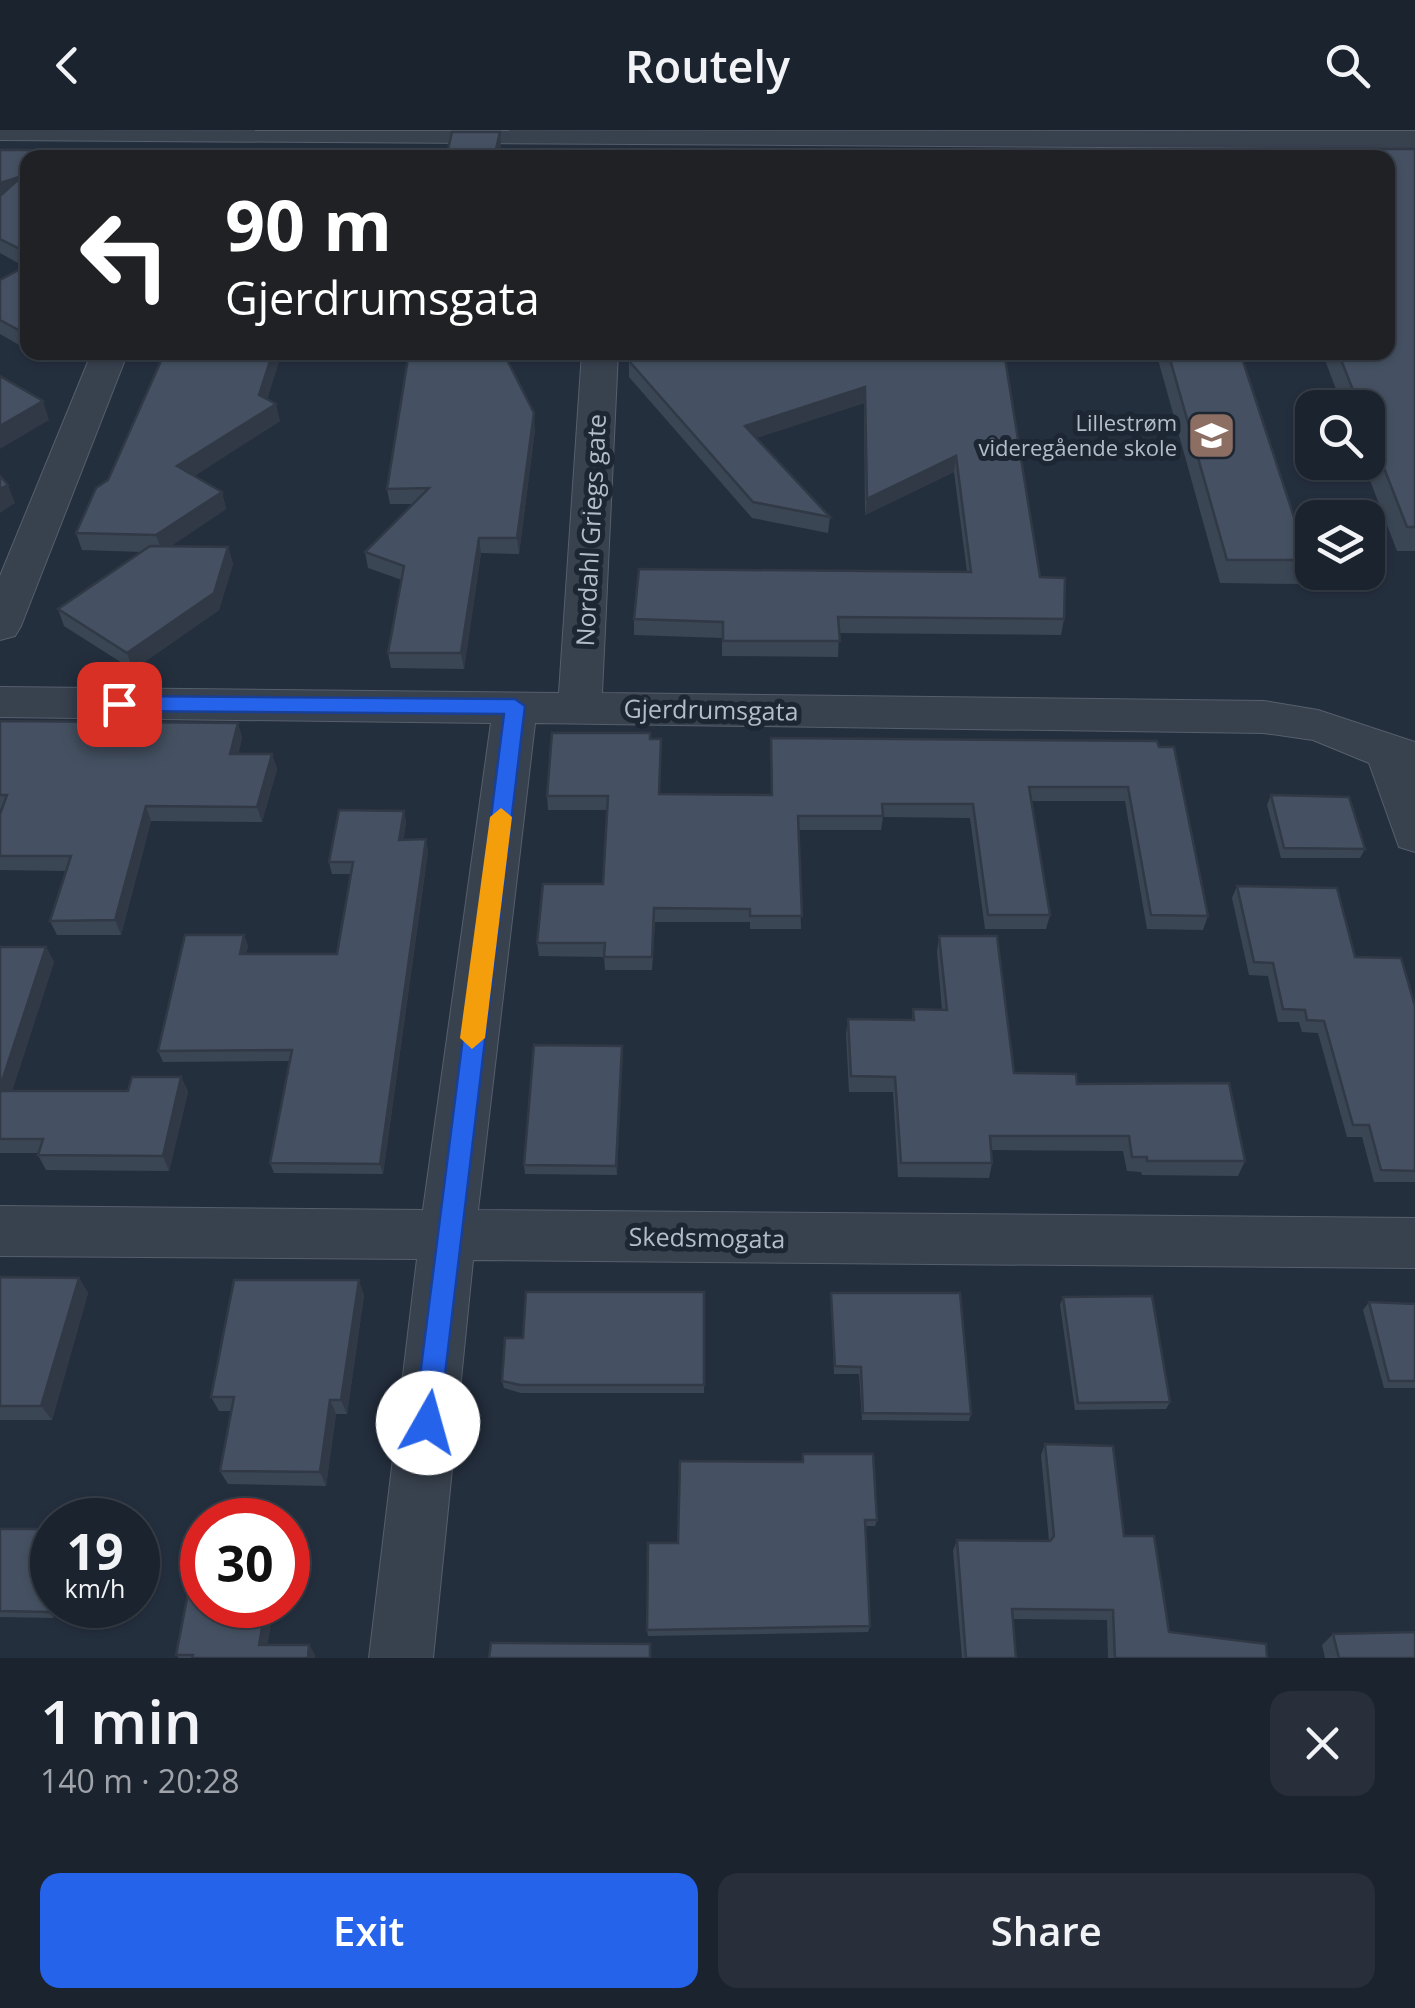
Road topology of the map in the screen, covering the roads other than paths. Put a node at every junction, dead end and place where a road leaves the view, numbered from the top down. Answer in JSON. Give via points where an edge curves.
{"nodes":[{"id":1,"x":32,"y":130,"type":"edge"},
{"id":2,"x":0,"y":131,"type":"edge"},
{"id":3,"x":1415,"y":140,"type":"edge"},
{"id":4,"x":193,"y":144,"type":"edge"},
{"id":5,"x":612,"y":146,"type":"edge"},
{"id":6,"x":107,"y":360,"type":"edge"},
{"id":7,"x":600,"y":360,"type":"edge"},
{"id":8,"x":0,"y":626,"type":"edge"},
{"id":9,"x":0,"y":702,"type":"edge"},
{"id":10,"x":515,"y":706,"type":"junction"},
{"id":11,"x":580,"y":708,"type":"junction"},
{"id":12,"x":1402,"y":758,"type":"edge"},
{"id":13,"x":1415,"y":835,"type":"edge"},
{"id":14,"x":0,"y":1231,"type":"edge"},
{"id":15,"x":449,"y":1236,"type":"junction"},
{"id":16,"x":1415,"y":1244,"type":"edge"},
{"id":17,"x":401,"y":1658,"type":"edge"}],
"edges":[{"from":1,"to":2,"type":"street"},
{"from":1,"to":4,"type":"street"},
{"from":3,"to":5,"type":"street"},
{"from":4,"to":5,"type":"street"},
{"from":6,"to":8,"type":"street"},
{"from":7,"to":11,"type":"street","name":"Nordahl Griegs gate"},
{"from":9,"to":10,"type":"street","name":"Gjerdrumsgata"},
{"from":10,"to":11,"type":"street","name":"Gjerdrumsgata"},
{"from":10,"to":15,"type":"street"},
{"from":11,"to":12,"type":"street","name":"Gjerdrumsgata","via":[[1287,718]]},
{"from":12,"to":13,"type":"street"},
{"from":14,"to":15,"type":"street","name":"Skedsmogata"},
{"from":15,"to":16,"type":"street","name":"Skedsmogata"},
{"from":15,"to":17,"type":"street"}]}
